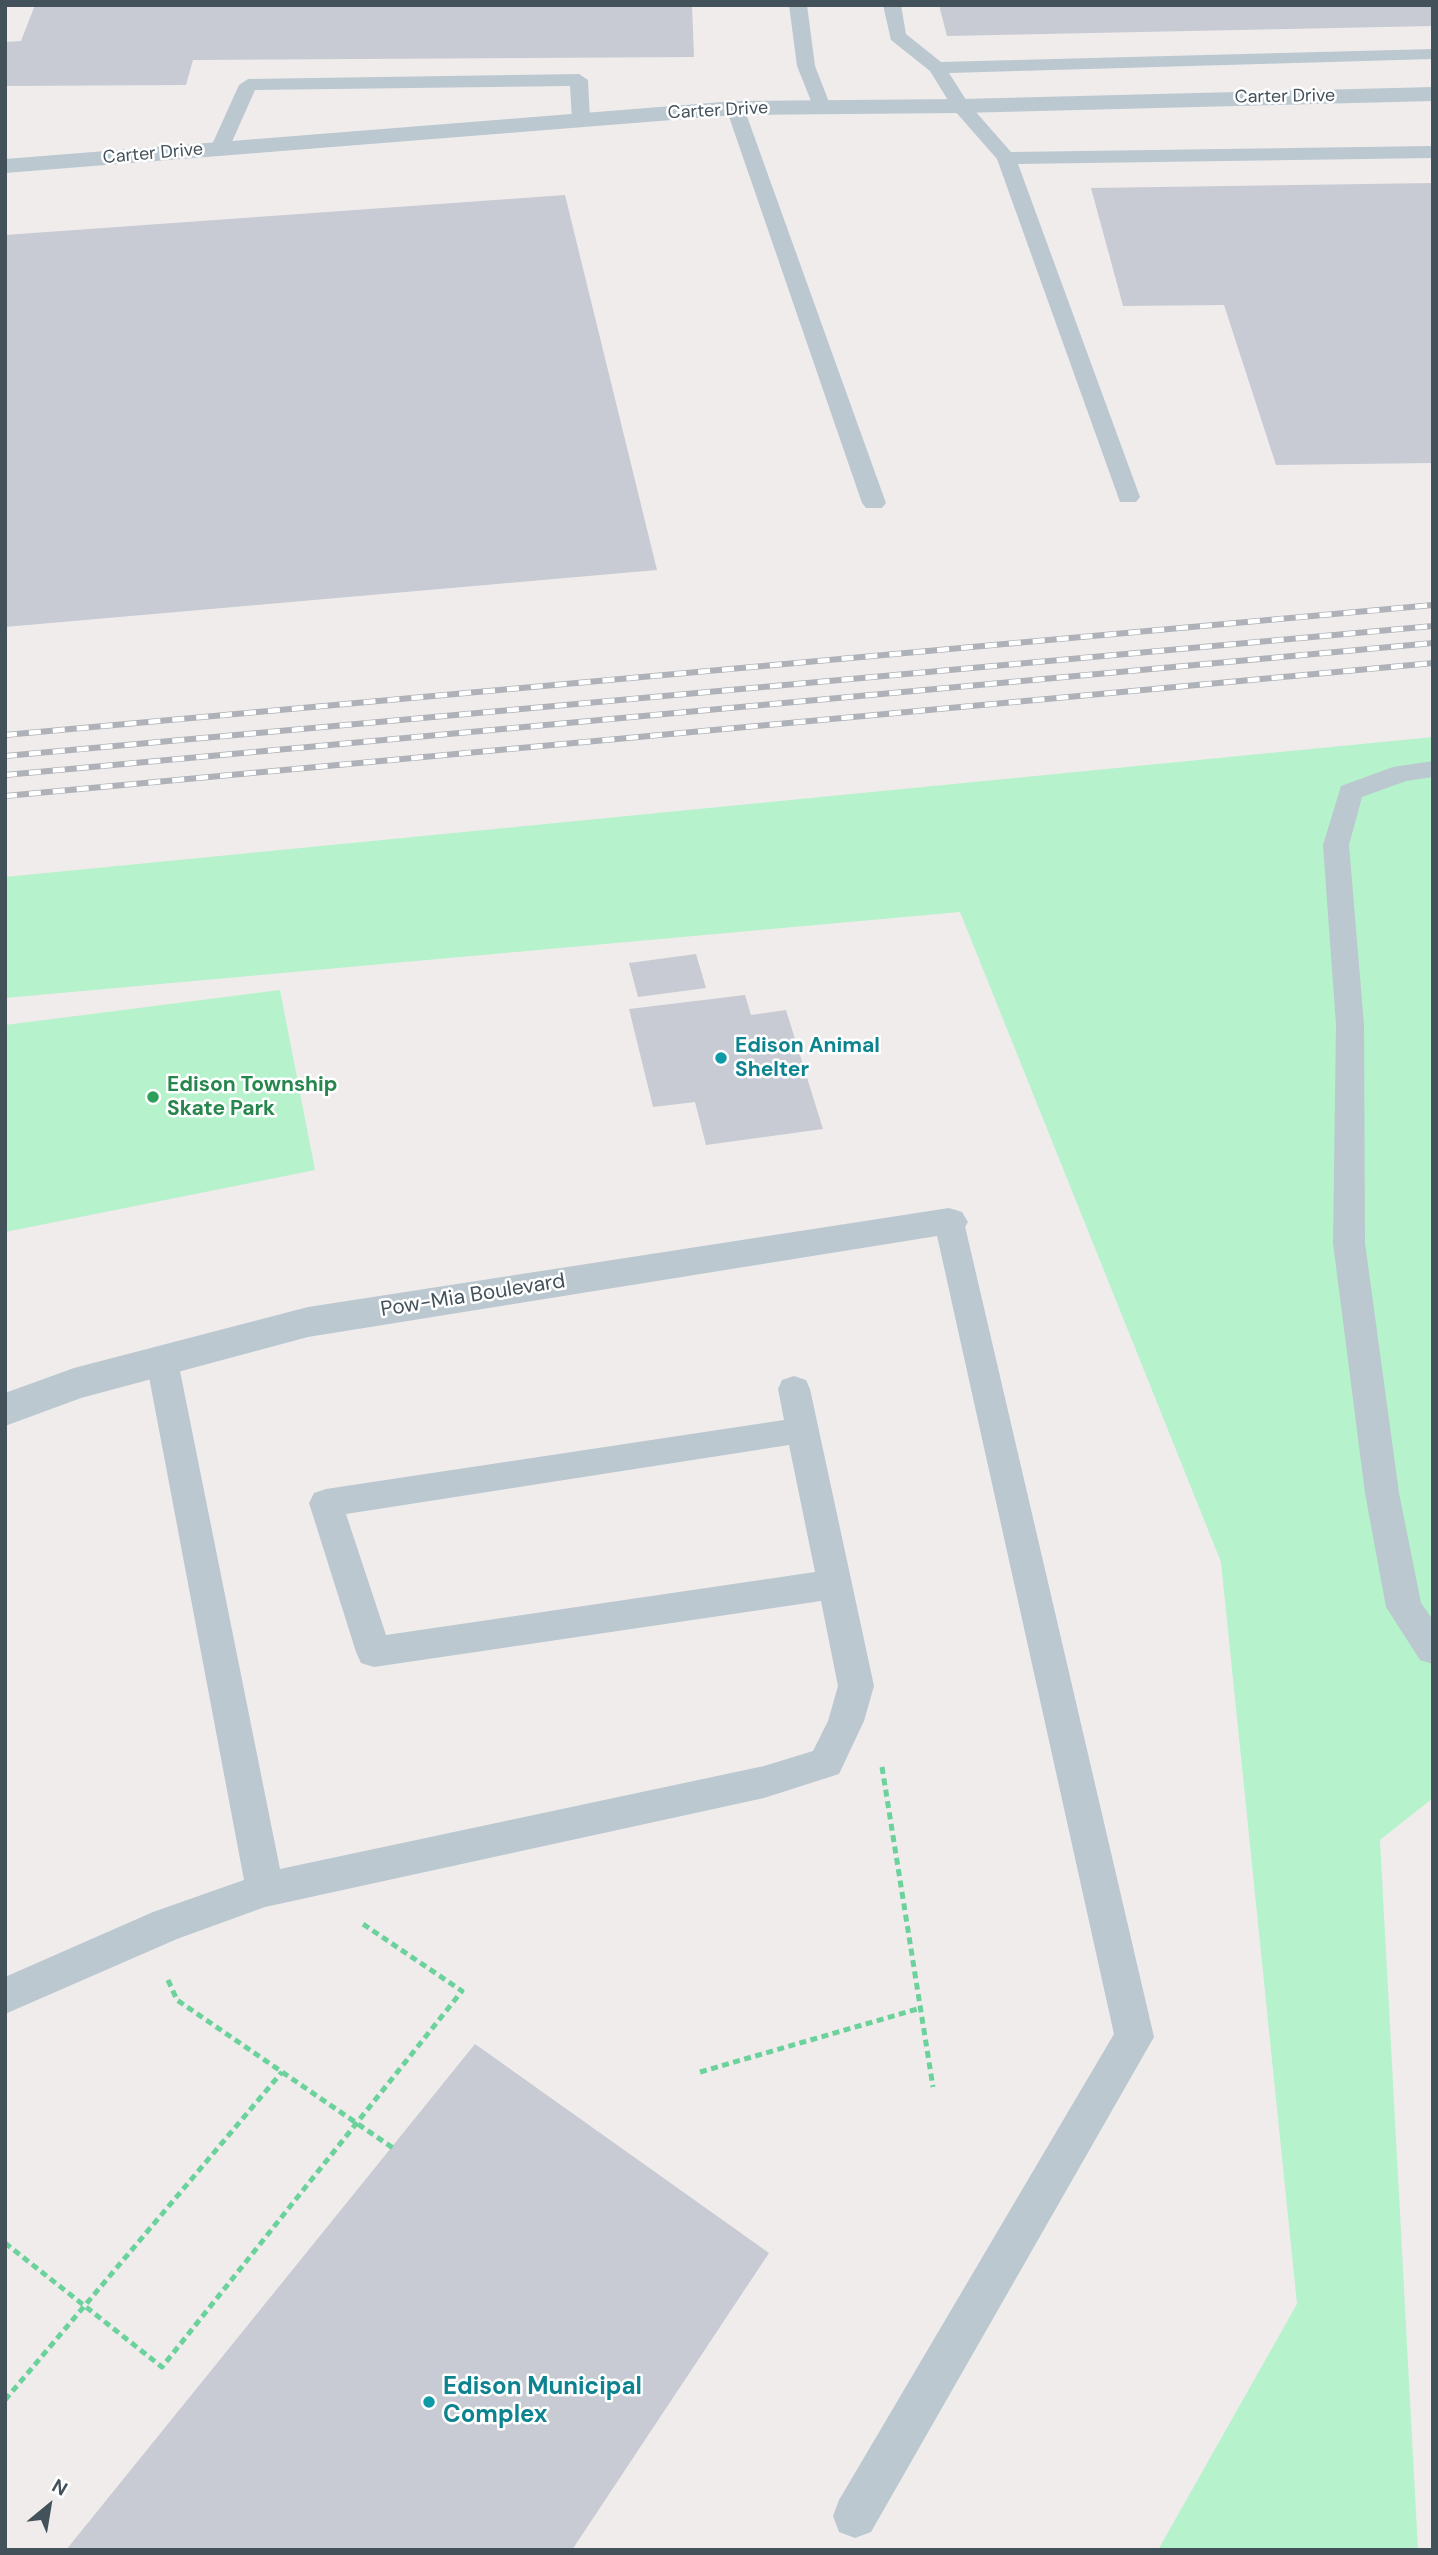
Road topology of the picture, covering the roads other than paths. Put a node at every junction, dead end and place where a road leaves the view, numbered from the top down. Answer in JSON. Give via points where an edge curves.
{"nodes":[{"id":1,"x":798,"y":5,"type":"edge"},
{"id":2,"x":892,"y":5,"type":"edge"},
{"id":3,"x":1433,"y":54,"type":"edge"},
{"id":4,"x":937,"y":68,"type":"junction"},
{"id":5,"x":1433,"y":94,"type":"edge"},
{"id":6,"x":961,"y":106,"type":"junction"},
{"id":7,"x":822,"y":107,"type":"junction"},
{"id":8,"x":735,"y":108,"type":"junction"},
{"id":9,"x":581,"y":120,"type":"junction"},
{"id":10,"x":220,"y":149,"type":"junction"},
{"id":11,"x":1433,"y":152,"type":"edge"},
{"id":12,"x":1006,"y":158,"type":"junction"},
{"id":13,"x":5,"y":166,"type":"edge"},
{"id":14,"x":1128,"y":497,"type":"dead end"},
{"id":15,"x":874,"y":503,"type":"dead end"},
{"id":16,"x":1433,"y":769,"type":"edge"},
{"id":17,"x":949,"y":1222,"type":"joint"},
{"id":18,"x":162,"y":1361,"type":"junction"},
{"id":19,"x":794,"y":1389,"type":"dead end"},
{"id":20,"x":5,"y":1410,"type":"edge"},
{"id":21,"x":803,"y":1430,"type":"junction"},
{"id":22,"x":835,"y":1584,"type":"junction"},
{"id":23,"x":1433,"y":1649,"type":"edge"},
{"id":24,"x":265,"y":1890,"type":"junction"},
{"id":25,"x":5,"y":1996,"type":"edge"},
{"id":26,"x":855,"y":2516,"type":"dead end"}],
"edges":[{"from":1,"to":7,"type":"lane","via":[[806,66]]},
{"from":2,"to":4,"type":"lane","via":[[897,36]]},
{"from":3,"to":4,"type":"lane"},
{"from":4,"to":6,"type":"lane"},
{"from":5,"to":6,"type":"street","name":"Carter Drive"},
{"from":6,"to":7,"type":"street","name":"Carter Drive"},
{"from":6,"to":12,"type":"lane"},
{"from":7,"to":8,"type":"street","name":"Carter Drive"},
{"from":8,"to":9,"type":"street","name":"Carter Drive"},
{"from":8,"to":15,"type":"lane"},
{"from":9,"to":10,"type":"street","name":"Carter Drive"},
{"from":9,"to":10,"type":"lane","via":[[579,80],[248,85]]},
{"from":10,"to":13,"type":"street","name":"Carter Drive"},
{"from":11,"to":12,"type":"lane"},
{"from":12,"to":14,"type":"lane"},
{"from":16,"to":23,"type":"lane","via":[[1402,773],[1350,792],[1336,845],[1350,1025],[1349,1243],[1382,1493],[1404,1607]]},
{"from":17,"to":18,"type":"street","name":"Pow-Mia Boulevard","via":[[308,1322]]},
{"from":17,"to":26,"type":"lane","via":[[1134,2037]]},
{"from":18,"to":20,"type":"street","name":"Pow-Mia Boulevard","via":[[74,1384]]},
{"from":18,"to":24,"type":"lane"},
{"from":19,"to":21,"type":"lane"},
{"from":21,"to":22,"type":"lane"},
{"from":21,"to":22,"type":"lane","via":[[326,1503],[374,1653]]},
{"from":22,"to":24,"type":"lane","via":[[856,1686],[826,1763],[764,1783]]},
{"from":24,"to":25,"type":"lane","via":[[167,1926]]}]}
